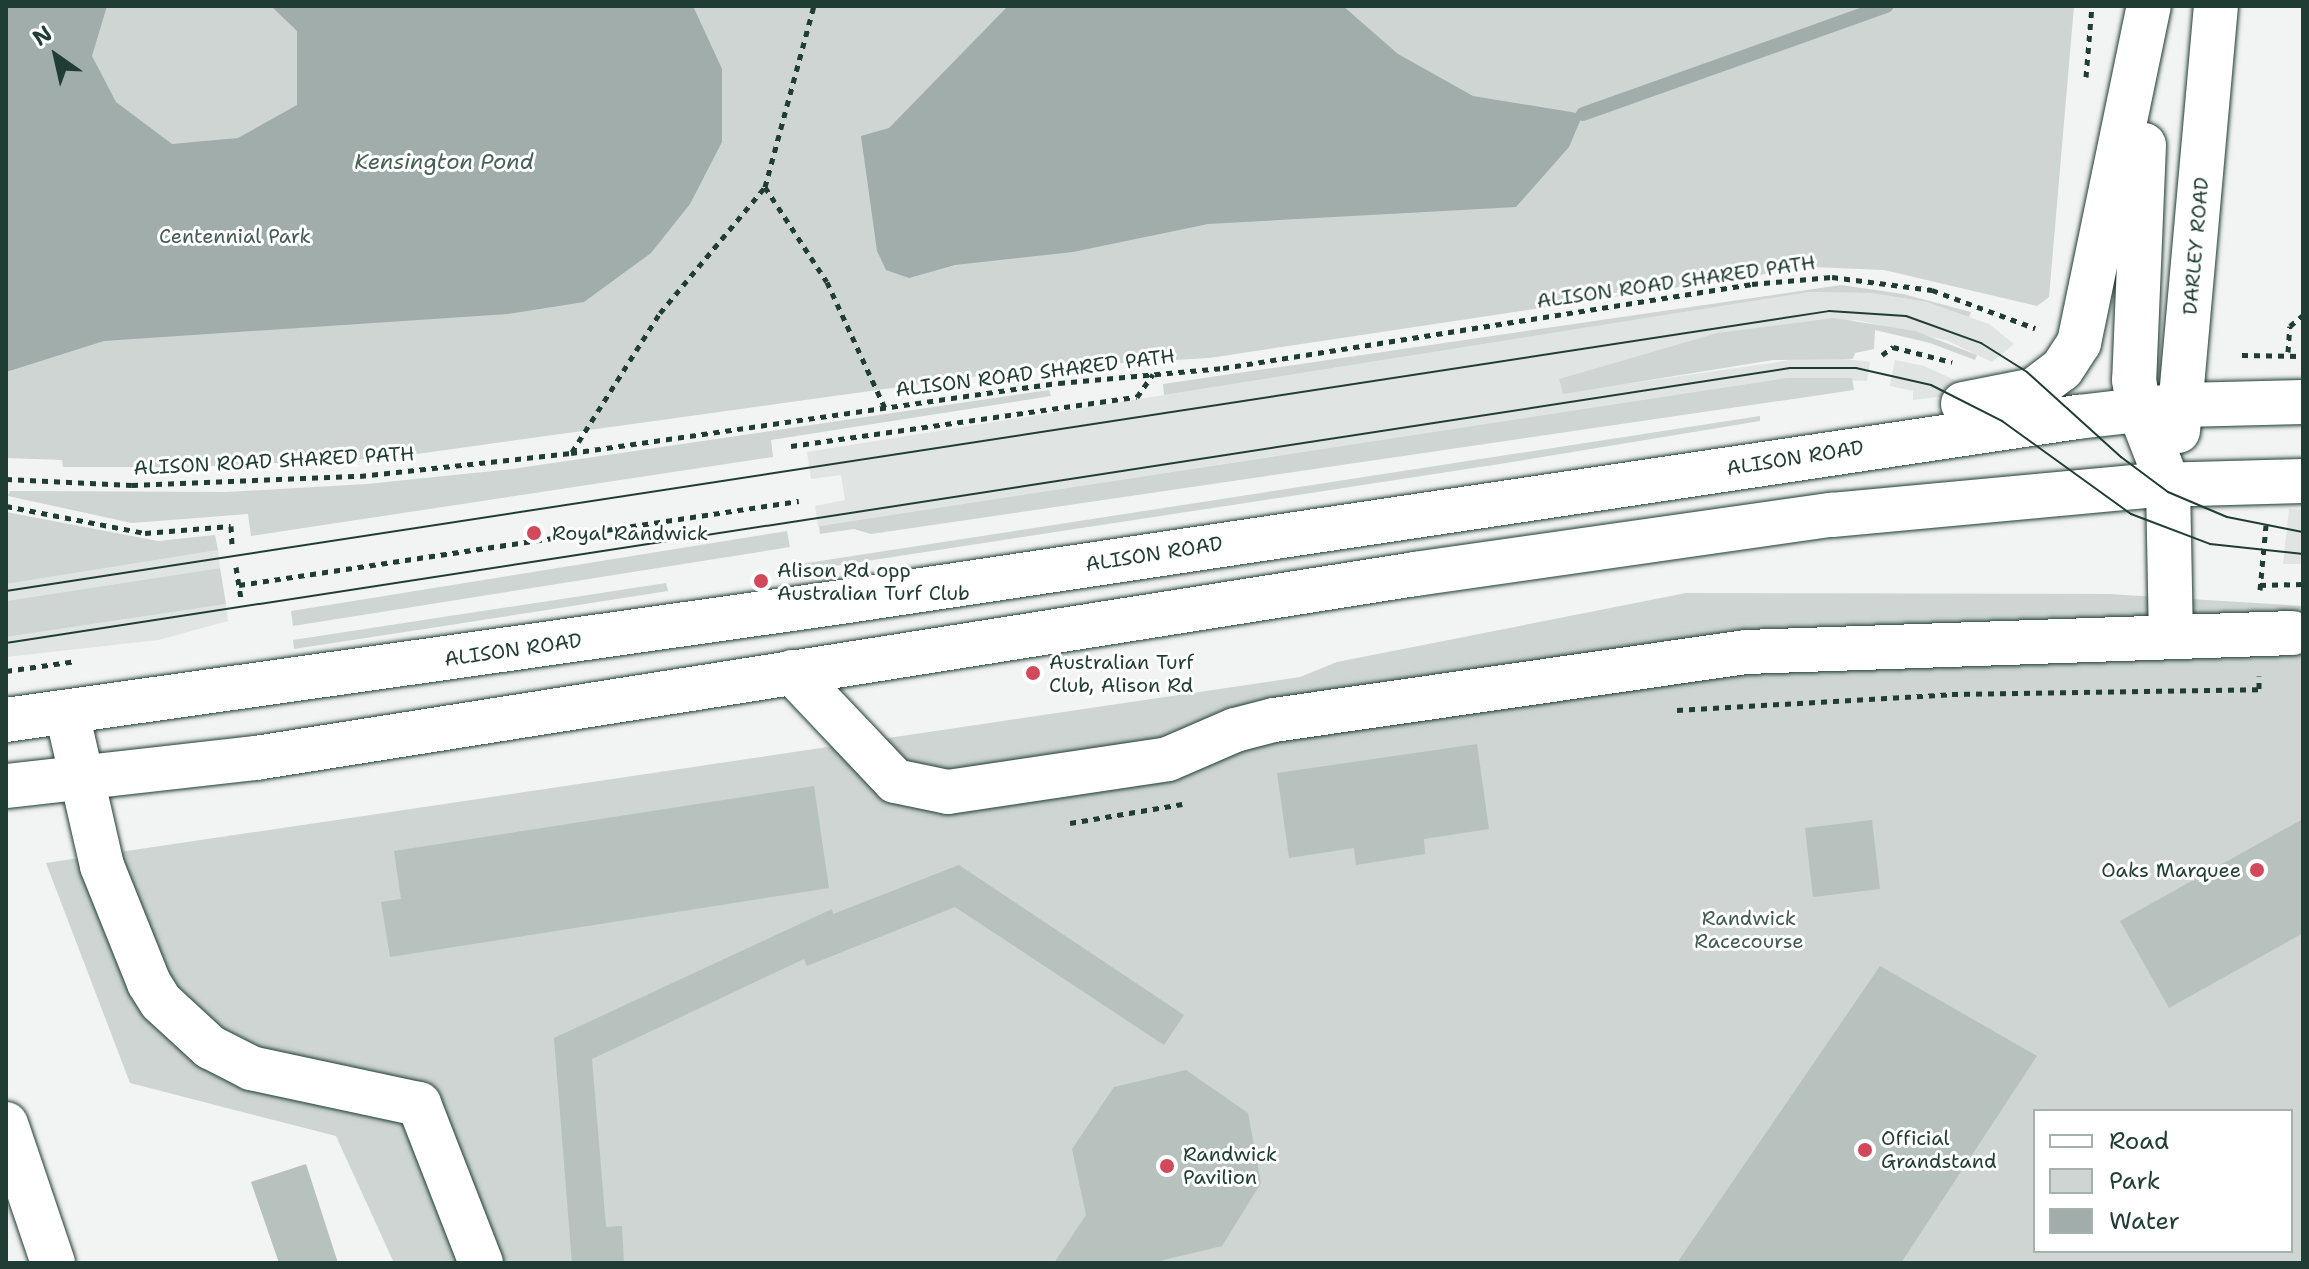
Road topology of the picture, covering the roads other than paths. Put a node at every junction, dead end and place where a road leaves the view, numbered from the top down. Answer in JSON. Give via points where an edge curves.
{"nodes":[{"id":1,"x":2150,"y":6,"type":"edge"},
{"id":2,"x":2216,"y":6,"type":"edge"},
{"id":3,"x":2303,"y":402,"type":"edge"},
{"id":4,"x":2182,"y":405,"type":"junction"},
{"id":5,"x":2139,"y":409,"type":"junction"},
{"id":6,"x":1783,"y":460,"type":"junction"},
{"id":7,"x":2303,"y":481,"type":"edge"},
{"id":8,"x":2168,"y":484,"type":"junction"},
{"id":9,"x":2276,"y":633,"type":"road end"},
{"id":10,"x":2171,"y":636,"type":"junction"},
{"id":11,"x":792,"y":672,"type":"junction"},
{"id":12,"x":67,"y":713,"type":"junction"},
{"id":13,"x":6,"y":720,"type":"edge"},
{"id":14,"x":80,"y":779,"type":"junction"},
{"id":15,"x":6,"y":786,"type":"edge"},
{"id":16,"x":6,"y":1124,"type":"edge"},
{"id":17,"x":489,"y":1262,"type":"edge"},
{"id":18,"x":53,"y":1263,"type":"edge"}],
"edges":[{"from":1,"to":5,"type":"main road","via":[[2135,324]]},
{"from":1,"to":6,"type":"main road","via":[[2088,317],[2069,360],[2034,390],[1895,415]]},
{"from":2,"to":4,"type":"main road","name":"DARLEY ROAD"},
{"from":3,"to":4,"type":"main road","name":"ALISON ROAD"},
{"from":4,"to":5,"type":"main road","name":"ALISON ROAD"},
{"from":4,"to":8,"type":"main road","name":"DARLEY ROAD"},
{"from":5,"to":6,"type":"main road","name":"ALISON ROAD"},
{"from":5,"to":8,"type":"main road"},
{"from":6,"to":12,"type":"main road","name":"ALISON ROAD"},
{"from":7,"to":8,"type":"main road"},
{"from":8,"to":10,"type":"main road"},
{"from":8,"to":11,"type":"main road","via":[[1832,515]]},
{"from":9,"to":10,"type":"main road"},
{"from":10,"to":11,"type":"main road","via":[[1746,652],[1274,720],[1235,730],[1168,759],[948,792],[895,781]]},
{"from":11,"to":14,"type":"main road","via":[[270,756]]},
{"from":12,"to":13,"type":"main road","name":"ALISON ROAD"},
{"from":12,"to":14,"type":"main road"},
{"from":14,"to":15,"type":"main road"},
{"from":14,"to":17,"type":"main road","via":[[102,866],[130,939],[149,983],[175,1020],[210,1047],[251,1068],[419,1104]]},
{"from":16,"to":18,"type":"main road"}]}
